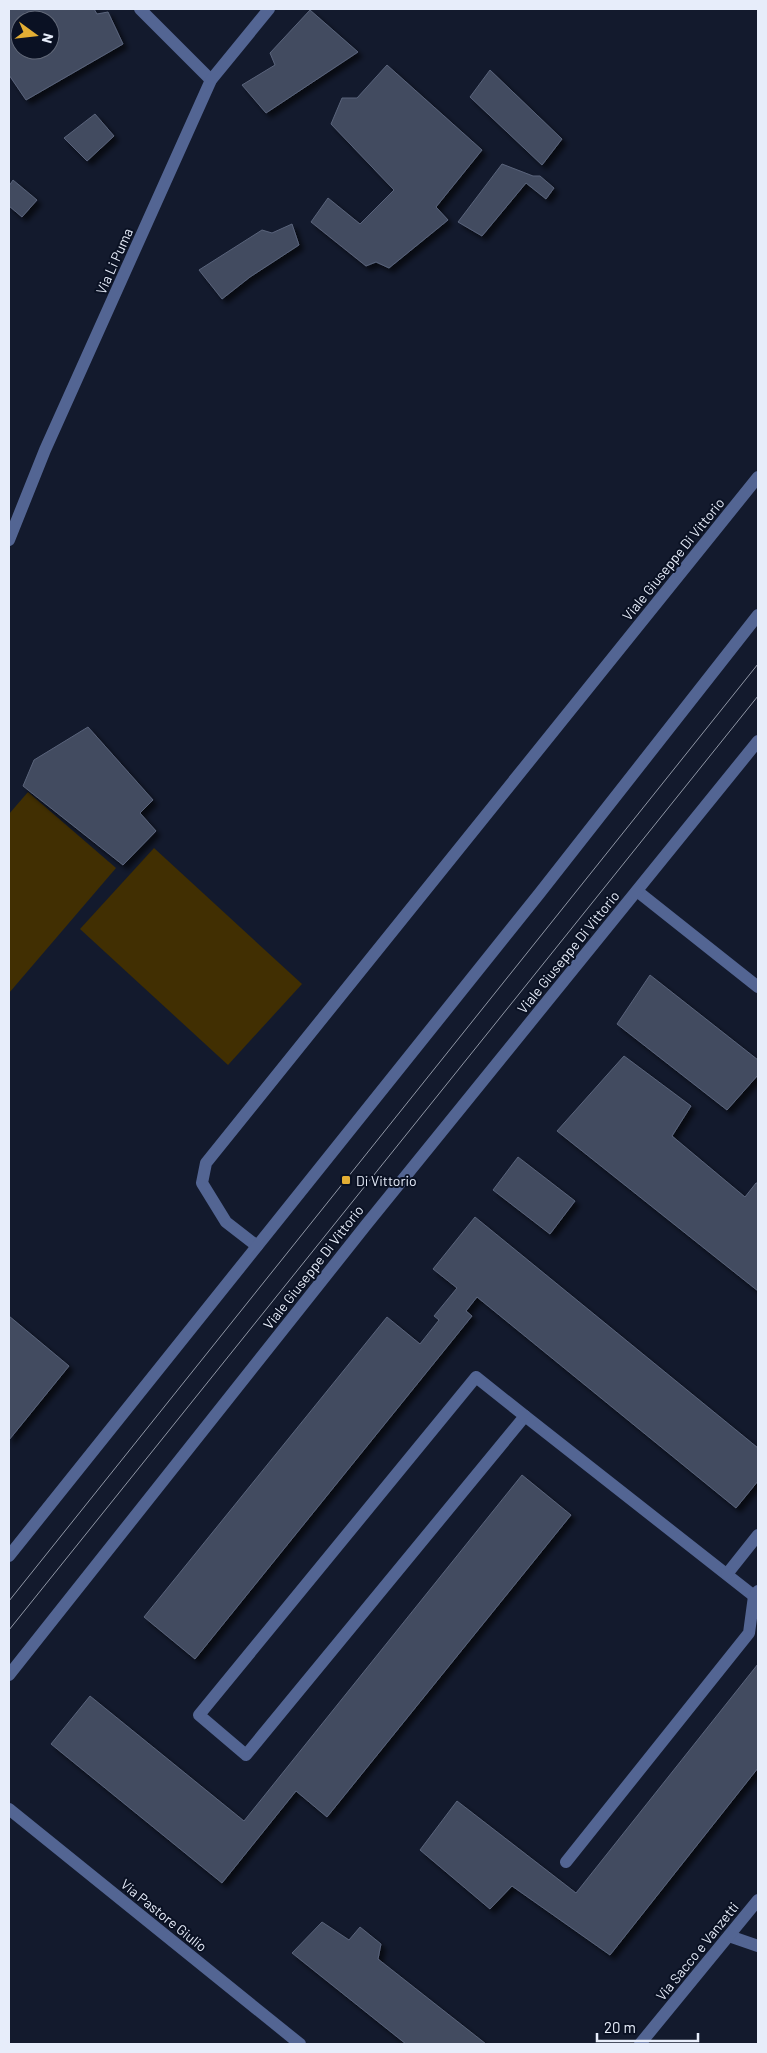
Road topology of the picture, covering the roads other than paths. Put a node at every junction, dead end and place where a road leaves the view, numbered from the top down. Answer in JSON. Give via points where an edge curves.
{"nodes":[{"id":1,"x":140,"y":9,"type":"edge"},
{"id":2,"x":270,"y":9,"type":"edge"},
{"id":3,"x":210,"y":80,"type":"junction"},
{"id":4,"x":758,"y":476,"type":"edge"},
{"id":5,"x":9,"y":540,"type":"edge"},
{"id":6,"x":758,"y":615,"type":"edge"},
{"id":7,"x":758,"y":741,"type":"edge"},
{"id":8,"x":637,"y":891,"type":"junction"},
{"id":9,"x":758,"y":987,"type":"edge"},
{"id":10,"x":257,"y":1246,"type":"junction"},
{"id":11,"x":525,"y":1416,"type":"junction"},
{"id":12,"x":758,"y":1535,"type":"edge"},
{"id":13,"x":9,"y":1556,"type":"edge"},
{"id":14,"x":727,"y":1574,"type":"junction"},
{"id":15,"x":756,"y":1594,"type":"edge"},
{"id":16,"x":9,"y":1675,"type":"edge"},
{"id":17,"x":9,"y":1809,"type":"edge"},
{"id":18,"x":566,"y":1862,"type":"dead end"},
{"id":19,"x":758,"y":1900,"type":"edge"},
{"id":20,"x":729,"y":1936,"type":"junction"},
{"id":21,"x":758,"y":1946,"type":"edge"},
{"id":22,"x":300,"y":2044,"type":"edge"},
{"id":23,"x":640,"y":2044,"type":"edge"}],
"edges":[{"from":1,"to":3,"type":"street"},
{"from":2,"to":3,"type":"street","name":"Via Li Puma"},
{"from":3,"to":5,"type":"street","name":"Via Li Puma","via":[[174,167],[45,450]]},
{"from":4,"to":10,"type":"street","name":"Viale Giuseppe Di Vittorio","via":[[206,1163],[202,1183],[226,1222]]},
{"from":6,"to":10,"type":"street","via":[[540,894]]},
{"from":7,"to":8,"type":"street","name":"Viale Giuseppe Di Vittorio"},
{"from":8,"to":9,"type":"street"},
{"from":8,"to":16,"type":"street","name":"Viale Giuseppe Di Vittorio","via":[[366,1225]]},
{"from":10,"to":13,"type":"street"},
{"from":11,"to":11,"type":"street","via":[[476,1377],[199,1715],[246,1755]]},
{"from":11,"to":14,"type":"street"},
{"from":12,"to":14,"type":"street"},
{"from":14,"to":15,"type":"street"},
{"from":15,"to":18,"type":"street","via":[[748,1633]]},
{"from":17,"to":22,"type":"street","name":"Via Pastore Giulio"},
{"from":19,"to":20,"type":"street","name":"Via Sacco e Vanzetti"},
{"from":20,"to":21,"type":"street"},
{"from":20,"to":23,"type":"street","name":"Via Sacco e Vanzetti"}]}
